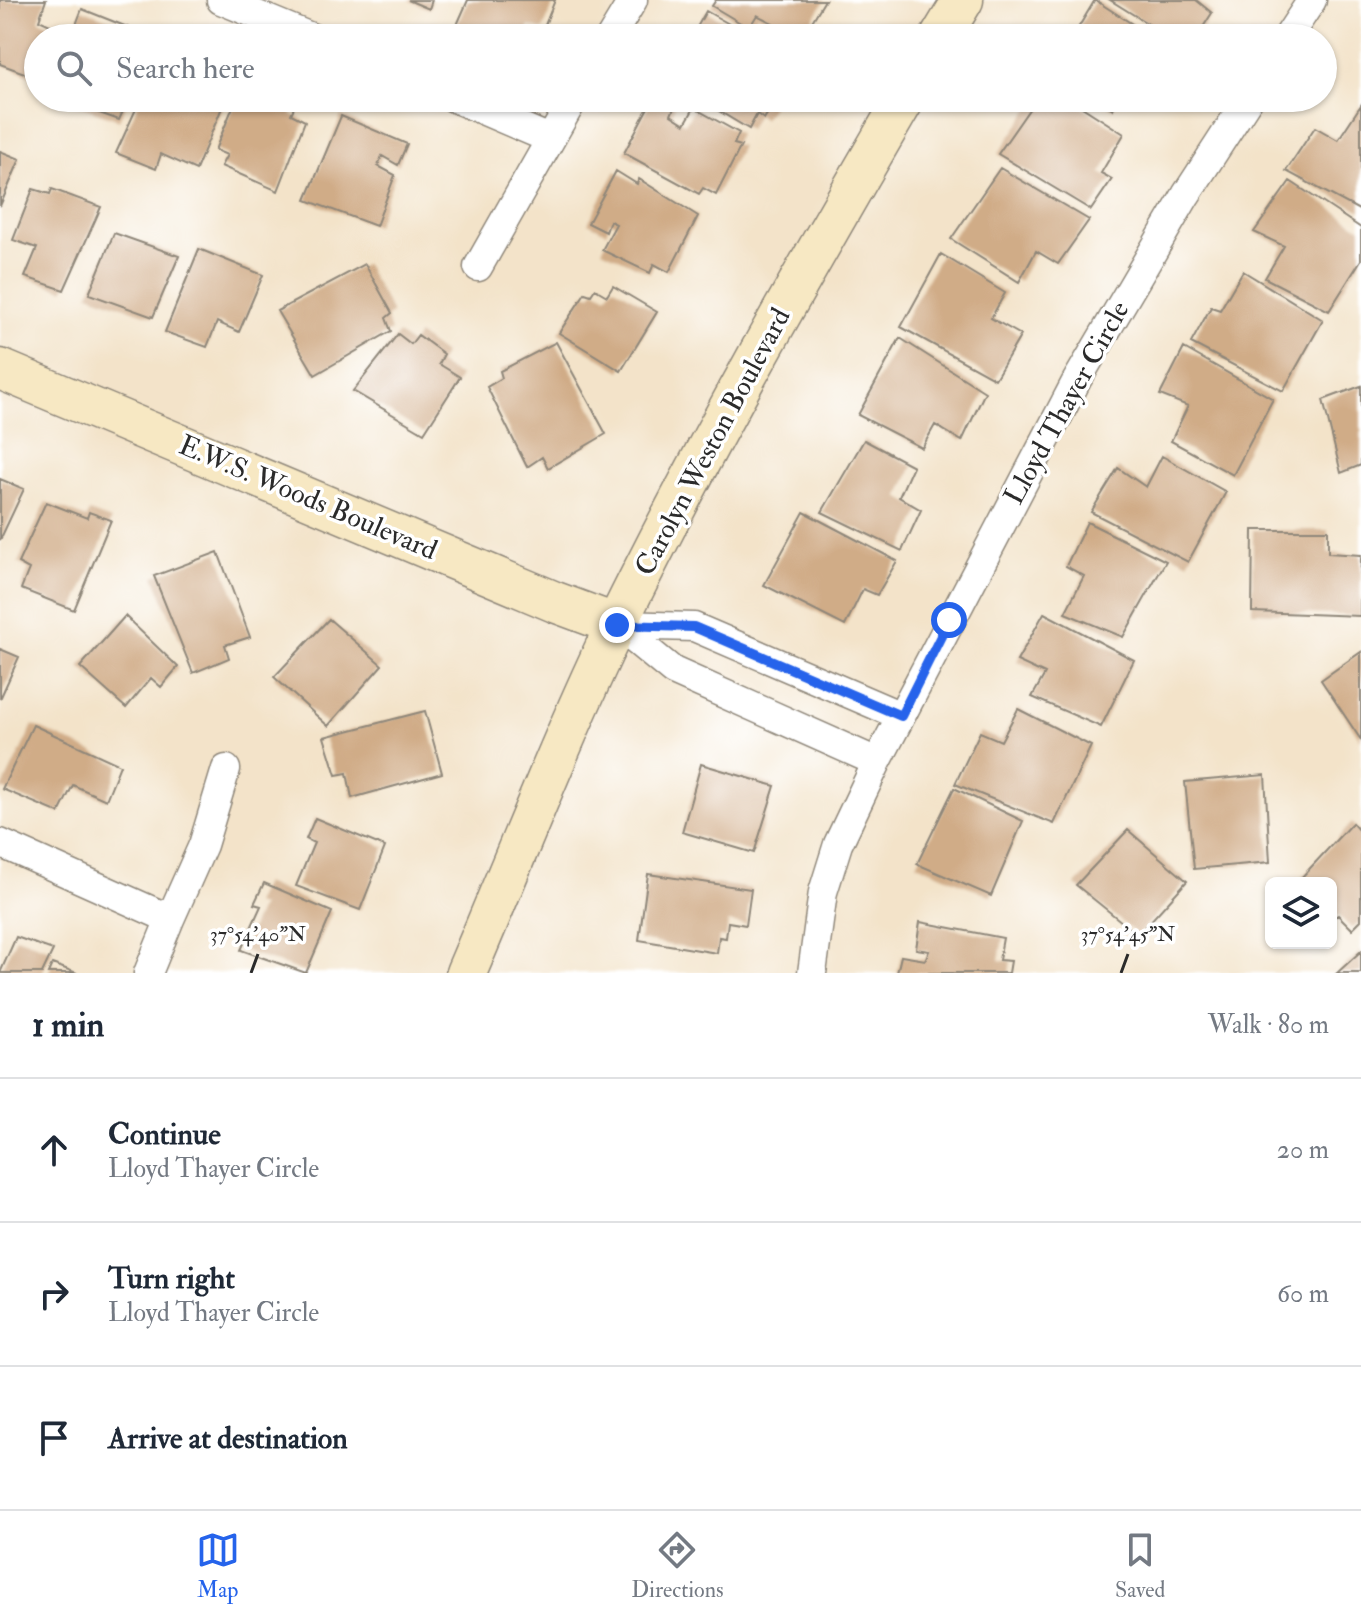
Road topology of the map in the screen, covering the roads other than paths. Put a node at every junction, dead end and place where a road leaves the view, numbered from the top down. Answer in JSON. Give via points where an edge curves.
{"nodes":[{"id":1,"x":221,"y":0,"type":"edge"},
{"id":2,"x":633,"y":0,"type":"edge"},
{"id":3,"x":963,"y":0,"type":"edge"},
{"id":4,"x":1312,"y":0,"type":"edge"},
{"id":5,"x":279,"y":24,"type":"edge"},
{"id":6,"x":618,"y":24,"type":"edge"},
{"id":7,"x":948,"y":24,"type":"edge"},
{"id":8,"x":1296,"y":24,"type":"edge"},
{"id":9,"x":487,"y":112,"type":"edge"},
{"id":10,"x":566,"y":112,"type":"edge"},
{"id":11,"x":897,"y":112,"type":"edge"},
{"id":12,"x":1240,"y":112,"type":"edge"},
{"id":13,"x":550,"y":139,"type":"junction"},
{"id":14,"x":478,"y":267,"type":"dead end"},
{"id":15,"x":0,"y":369,"type":"edge"},
{"id":16,"x":617,"y":625,"type":"junction"},
{"id":17,"x":901,"y":716,"type":"junction"},
{"id":18,"x":877,"y":762,"type":"junction"},
{"id":19,"x":226,"y":769,"type":"dead end"},
{"id":20,"x":0,"y":843,"type":"edge"},
{"id":21,"x":170,"y":919,"type":"junction"},
{"id":22,"x":148,"y":973,"type":"edge"},
{"id":23,"x":466,"y":973,"type":"edge"},
{"id":24,"x":812,"y":973,"type":"edge"}],
"edges":[{"from":1,"to":5,"type":"street"},
{"from":2,"to":6,"type":"street"},
{"from":3,"to":7,"type":"street"},
{"from":4,"to":8,"type":"street"},
{"from":9,"to":13,"type":"street"},
{"from":10,"to":13,"type":"street"},
{"from":11,"to":16,"type":"street","name":"Carolyn Weston Boulevard","via":[[726,416]]},
{"from":12,"to":17,"type":"street","name":"Lloyd Thayer Circle","via":[[1077,380]]},
{"from":13,"to":14,"type":"street"},
{"from":15,"to":16,"type":"street","name":"E.W.S. Woods Boulevard"},
{"from":16,"to":17,"type":"street","via":[[694,627]]},
{"from":16,"to":18,"type":"street","via":[[673,671]]},
{"from":16,"to":23,"type":"street","name":"Carolyn Weston Boulevard"},
{"from":17,"to":18,"type":"street","name":"Lloyd Thayer Circle"},
{"from":18,"to":24,"type":"street","name":"Lloyd Thayer Circle","via":[[838,844],[823,892]]},
{"from":19,"to":21,"type":"street","via":[[203,845]]},
{"from":20,"to":21,"type":"street"},
{"from":21,"to":22,"type":"street"}]}
